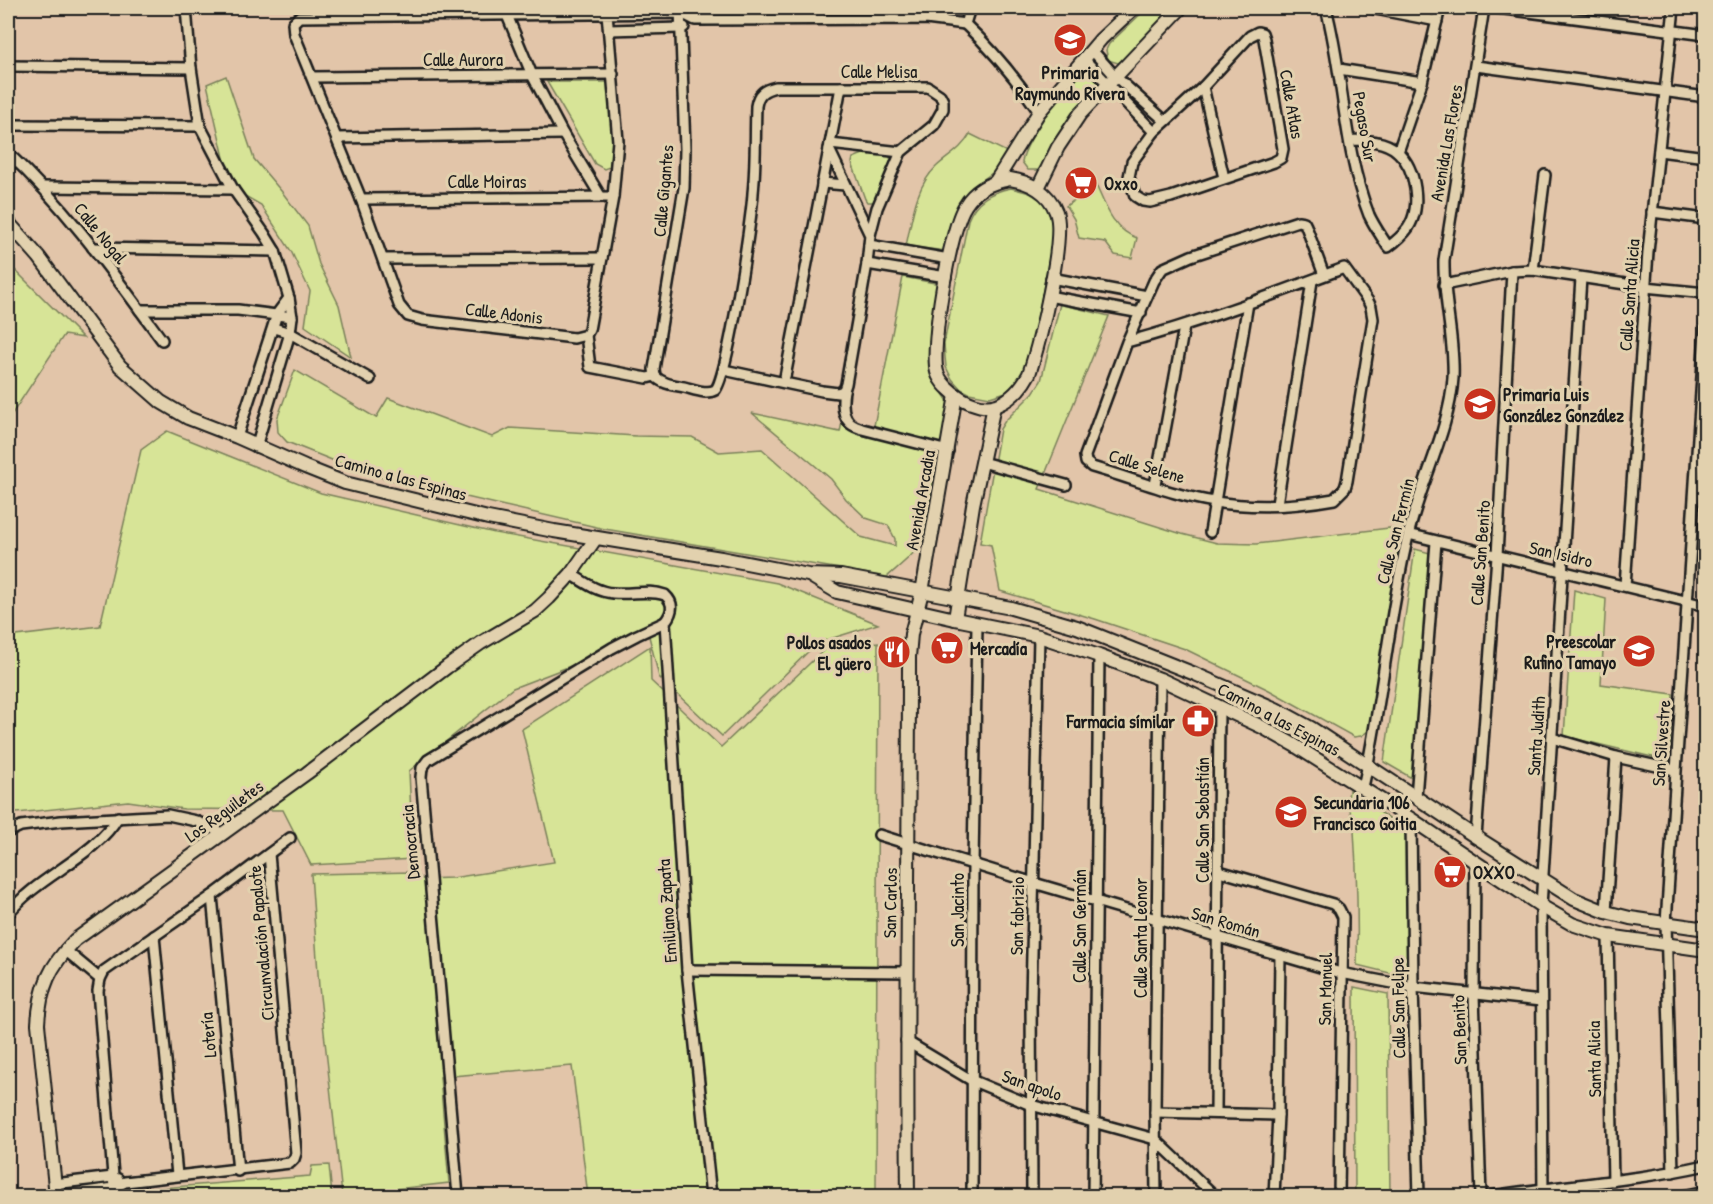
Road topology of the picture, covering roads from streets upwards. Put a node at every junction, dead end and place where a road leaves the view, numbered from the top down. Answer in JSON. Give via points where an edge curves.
{"nodes":[{"id":1,"x":186,"y":8,"type":"edge"},
{"id":2,"x":875,"y":8,"type":"edge"},
{"id":3,"x":970,"y":8,"type":"edge"},
{"id":4,"x":1134,"y":8,"type":"edge"},
{"id":5,"x":1181,"y":8,"type":"edge"},
{"id":6,"x":1326,"y":8,"type":"edge"},
{"id":7,"x":1370,"y":8,"type":"edge"},
{"id":8,"x":1440,"y":8,"type":"edge"},
{"id":9,"x":1484,"y":8,"type":"edge"},
{"id":10,"x":1497,"y":8,"type":"edge"},
{"id":11,"x":1674,"y":8,"type":"edge"},
{"id":12,"x":680,"y":10,"type":"edge"},
{"id":13,"x":506,"y":12,"type":"edge"},
{"id":14,"x":607,"y":13,"type":"junction"},
{"id":15,"x":870,"y":18,"type":"junction"},
{"id":16,"x":695,"y":20,"type":"junction"},
{"id":17,"x":1437,"y":21,"type":"junction"},
{"id":18,"x":965,"y":24,"type":"junction"},
{"id":19,"x":681,"y":28,"type":"junction"},
{"id":20,"x":609,"y":30,"type":"junction"},
{"id":21,"x":1672,"y":30,"type":"junction"},
{"id":22,"x":1706,"y":34,"type":"edge"},
{"id":23,"x":1088,"y":54,"type":"junction"},
{"id":24,"x":8,"y":66,"type":"edge"},
{"id":25,"x":1476,"y":66,"type":"junction"},
{"id":26,"x":191,"y":68,"type":"junction"},
{"id":27,"x":1339,"y":69,"type":"junction"},
{"id":28,"x":613,"y":74,"type":"junction"},
{"id":29,"x":532,"y":75,"type":"junction"},
{"id":30,"x":313,"y":77,"type":"junction"},
{"id":31,"x":1112,"y":80,"type":"junction"},
{"id":32,"x":1422,"y":82,"type":"junction"},
{"id":33,"x":841,"y":87,"type":"junction"},
{"id":34,"x":1203,"y":87,"type":"junction"},
{"id":35,"x":1665,"y":92,"type":"junction"},
{"id":36,"x":1706,"y":97,"type":"edge"},
{"id":37,"x":1039,"y":112,"type":"junction"},
{"id":38,"x":1165,"y":121,"type":"junction"},
{"id":39,"x":8,"y":125,"type":"edge"},
{"id":40,"x":200,"y":126,"type":"junction"},
{"id":41,"x":1155,"y":132,"type":"junction"},
{"id":42,"x":563,"y":135,"type":"junction"},
{"id":43,"x":337,"y":138,"type":"junction"},
{"id":44,"x":1349,"y":140,"type":"junction"},
{"id":45,"x":830,"y":147,"type":"junction"},
{"id":46,"x":1659,"y":151,"type":"junction"},
{"id":47,"x":901,"y":152,"type":"junction"},
{"id":48,"x":1398,"y":152,"type":"junction"},
{"id":49,"x":8,"y":153,"type":"edge"},
{"id":50,"x":1706,"y":157,"type":"edge"},
{"id":51,"x":1545,"y":175,"type":"dead end"},
{"id":52,"x":1224,"y":178,"type":"junction"},
{"id":53,"x":996,"y":181,"type":"junction"},
{"id":54,"x":822,"y":183,"type":"junction"},
{"id":55,"x":845,"y":185,"type":"junction"},
{"id":56,"x":42,"y":187,"type":"junction"},
{"id":57,"x":1038,"y":188,"type":"junction"},
{"id":58,"x":233,"y":189,"type":"junction"},
{"id":59,"x":601,"y":197,"type":"junction"},
{"id":60,"x":613,"y":197,"type":"junction"},
{"id":61,"x":361,"y":199,"type":"junction"},
{"id":62,"x":1652,"y":212,"type":"junction"},
{"id":63,"x":1706,"y":219,"type":"edge"},
{"id":64,"x":8,"y":222,"type":"edge"},
{"id":65,"x":870,"y":235,"type":"junction"},
{"id":66,"x":869,"y":245,"type":"junction"},
{"id":67,"x":93,"y":248,"type":"junction"},
{"id":68,"x":275,"y":251,"type":"junction"},
{"id":69,"x":603,"y":258,"type":"junction"},
{"id":70,"x":384,"y":259,"type":"junction"},
{"id":71,"x":949,"y":259,"type":"junction"},
{"id":72,"x":867,"y":264,"type":"junction"},
{"id":73,"x":1533,"y":270,"type":"junction"},
{"id":74,"x":1512,"y":271,"type":"junction"},
{"id":75,"x":1324,"y":275,"type":"junction"},
{"id":76,"x":946,"y":277,"type":"junction"},
{"id":77,"x":1052,"y":278,"type":"junction"},
{"id":78,"x":1581,"y":278,"type":"junction"},
{"id":79,"x":1312,"y":280,"type":"junction"},
{"id":80,"x":1444,"y":285,"type":"junction"},
{"id":81,"x":1645,"y":287,"type":"junction"},
{"id":82,"x":1706,"y":293,"type":"edge"},
{"id":83,"x":1048,"y":296,"type":"junction"},
{"id":84,"x":1147,"y":296,"type":"junction"},
{"id":85,"x":289,"y":298,"type":"junction"},
{"id":86,"x":1248,"y":303,"type":"junction"},
{"id":87,"x":140,"y":310,"type":"junction"},
{"id":88,"x":1141,"y":313,"type":"junction"},
{"id":89,"x":277,"y":314,"type":"junction"},
{"id":90,"x":1706,"y":316,"type":"edge"},
{"id":91,"x":292,"y":317,"type":"junction"},
{"id":92,"x":1184,"y":327,"type":"junction"},
{"id":93,"x":274,"y":328,"type":"junction"},
{"id":94,"x":290,"y":333,"type":"junction"},
{"id":95,"x":586,"y":335,"type":"junction"},
{"id":96,"x":162,"y":340,"type":"dead end"},
{"id":97,"x":1127,"y":342,"type":"junction"},
{"id":98,"x":724,"y":370,"type":"junction"},
{"id":99,"x":654,"y":372,"type":"junction"},
{"id":100,"x":370,"y":379,"type":"dead end"},
{"id":101,"x":783,"y":381,"type":"junction"},
{"id":102,"x":843,"y":391,"type":"junction"},
{"id":103,"x":956,"y":395,"type":"junction"},
{"id":104,"x":994,"y":406,"type":"junction"},
{"id":105,"x":237,"y":437,"type":"junction"},
{"id":106,"x":256,"y":447,"type":"junction"},
{"id":107,"x":948,"y":452,"type":"junction"},
{"id":108,"x":982,"y":462,"type":"junction"},
{"id":109,"x":1066,"y":485,"type":"dead end"},
{"id":110,"x":1155,"y":485,"type":"junction"},
{"id":111,"x":1215,"y":502,"type":"junction"},
{"id":112,"x":1276,"y":504,"type":"junction"},
{"id":113,"x":1210,"y":532,"type":"dead end"},
{"id":114,"x":1408,"y":534,"type":"junction"},
{"id":115,"x":596,"y":538,"type":"junction"},
{"id":116,"x":1436,"y":542,"type":"junction"},
{"id":117,"x":1497,"y":556,"type":"junction"},
{"id":118,"x":1563,"y":571,"type":"junction"},
{"id":119,"x":571,"y":574,"type":"junction"},
{"id":120,"x":808,"y":575,"type":"junction"},
{"id":121,"x":1625,"y":586,"type":"junction"},
{"id":122,"x":922,"y":592,"type":"junction"},
{"id":123,"x":959,"y":600,"type":"junction"},
{"id":124,"x":1687,"y":602,"type":"junction"},
{"id":125,"x":1706,"y":606,"type":"edge"},
{"id":126,"x":917,"y":610,"type":"junction"},
{"id":127,"x":955,"y":619,"type":"junction"},
{"id":128,"x":665,"y":622,"type":"junction"},
{"id":129,"x":977,"y":624,"type":"junction"},
{"id":130,"x":1038,"y":636,"type":"junction"},
{"id":131,"x":1099,"y":656,"type":"junction"},
{"id":132,"x":1160,"y":679,"type":"junction"},
{"id":133,"x":1219,"y":706,"type":"junction"},
{"id":134,"x":1552,"y":738,"type":"junction"},
{"id":135,"x":1616,"y":757,"type":"junction"},
{"id":136,"x":1368,"y":764,"type":"junction"},
{"id":137,"x":1676,"y":770,"type":"junction"},
{"id":138,"x":1363,"y":787,"type":"junction"},
{"id":139,"x":1416,"y":797,"type":"junction"},
{"id":140,"x":118,"y":817,"type":"junction"},
{"id":141,"x":1411,"y":819,"type":"junction"},
{"id":142,"x":8,"y":831,"type":"edge"},
{"id":143,"x":224,"y":834,"type":"junction"},
{"id":144,"x":879,"y":835,"type":"dead end"},
{"id":145,"x":1476,"y":837,"type":"junction"},
{"id":146,"x":290,"y":838,"type":"dead end"},
{"id":147,"x":909,"y":843,"type":"junction"},
{"id":148,"x":269,"y":854,"type":"junction"},
{"id":149,"x":1475,"y":861,"type":"junction"},
{"id":150,"x":973,"y":864,"type":"junction"},
{"id":151,"x":1219,"y":872,"type":"junction"},
{"id":152,"x":1542,"y":879,"type":"junction"},
{"id":153,"x":1034,"y":883,"type":"junction"},
{"id":154,"x":212,"y":896,"type":"junction"},
{"id":155,"x":1095,"y":900,"type":"junction"},
{"id":156,"x":1541,"y":906,"type":"junction"},
{"id":157,"x":1606,"y":912,"type":"junction"},
{"id":158,"x":8,"y":914,"type":"edge"},
{"id":159,"x":1157,"y":919,"type":"junction"},
{"id":160,"x":1666,"y":923,"type":"junction"},
{"id":161,"x":1706,"y":929,"type":"edge"},
{"id":162,"x":154,"y":936,"type":"junction"},
{"id":163,"x":1218,"y":936,"type":"junction"},
{"id":164,"x":1608,"y":936,"type":"junction"},
{"id":165,"x":1665,"y":945,"type":"junction"},
{"id":166,"x":65,"y":950,"type":"junction"},
{"id":167,"x":1706,"y":950,"type":"edge"},
{"id":168,"x":1280,"y":955,"type":"junction"},
{"id":169,"x":687,"y":970,"type":"junction"},
{"id":170,"x":907,"y":972,"type":"junction"},
{"id":171,"x":1341,"y":973,"type":"junction"},
{"id":172,"x":100,"y":979,"type":"junction"},
{"id":173,"x":1413,"y":987,"type":"junction"},
{"id":174,"x":1474,"y":995,"type":"junction"},
{"id":175,"x":1541,"y":1001,"type":"junction"},
{"id":176,"x":906,"y":1041,"type":"junction"},
{"id":177,"x":971,"y":1080,"type":"junction"},
{"id":178,"x":1031,"y":1105,"type":"junction"},
{"id":179,"x":1155,"y":1112,"type":"junction"},
{"id":180,"x":1216,"y":1113,"type":"junction"},
{"id":181,"x":1278,"y":1115,"type":"junction"},
{"id":182,"x":1092,"y":1121,"type":"junction"},
{"id":183,"x":1155,"y":1139,"type":"junction"},
{"id":184,"x":1706,"y":1165,"type":"edge"},
{"id":185,"x":238,"y":1171,"type":"junction"},
{"id":186,"x":1673,"y":1172,"type":"junction"},
{"id":187,"x":177,"y":1175,"type":"junction"},
{"id":188,"x":113,"y":1177,"type":"junction"},
{"id":189,"x":1613,"y":1181,"type":"junction"},
{"id":190,"x":125,"y":1182,"type":"junction"},
{"id":191,"x":114,"y":1188,"type":"junction"},
{"id":192,"x":1706,"y":1191,"type":"edge"},
{"id":193,"x":56,"y":1192,"type":"edge"},
{"id":194,"x":1543,"y":1192,"type":"edge"},
{"id":195,"x":458,"y":1197,"type":"edge"},
{"id":196,"x":711,"y":1197,"type":"edge"},
{"id":197,"x":908,"y":1197,"type":"edge"},
{"id":198,"x":972,"y":1197,"type":"edge"},
{"id":199,"x":1032,"y":1197,"type":"edge"},
{"id":200,"x":1093,"y":1197,"type":"edge"},
{"id":201,"x":1156,"y":1197,"type":"edge"},
{"id":202,"x":1215,"y":1197,"type":"edge"},
{"id":203,"x":1274,"y":1197,"type":"edge"},
{"id":204,"x":1339,"y":1197,"type":"edge"},
{"id":205,"x":1419,"y":1197,"type":"edge"},
{"id":206,"x":1481,"y":1197,"type":"edge"},
{"id":207,"x":1492,"y":1197,"type":"edge"},
{"id":208,"x":1683,"y":1197,"type":"edge"}],
"edges":[{"from":1,"to":26,"type":"street"},
{"from":2,"to":15,"type":"street"},
{"from":3,"to":18,"type":"street"},
{"from":4,"to":23,"type":"street"},
{"from":5,"to":31,"type":"street"},
{"from":6,"to":27,"type":"street","name":"Pegaso Sur"},
{"from":7,"to":17,"type":"street"},
{"from":8,"to":17,"type":"street"},
{"from":9,"to":25,"type":"street","name":"Avenida Las Flores"},
{"from":10,"to":21,"type":"street"},
{"from":11,"to":21,"type":"street","name":"Calle Santa Alicia"},
{"from":12,"to":14,"type":"street"},
{"from":12,"to":16,"type":"street"},
{"from":12,"to":19,"type":"street","name":"Calle Gigantes"},
{"from":13,"to":14,"type":"street"},
{"from":13,"to":29,"type":"street"},
{"from":13,"to":30,"type":"street","name":"Calle Adonis","via":[[299,17],[293,23],[294,34]]},
{"from":14,"to":20,"type":"street"},
{"from":15,"to":16,"type":"street"},
{"from":15,"to":18,"type":"street"},
{"from":16,"to":19,"type":"street"},
{"from":17,"to":32,"type":"street"},
{"from":18,"to":37,"type":"street","via":[[1008,69]]},
{"from":19,"to":20,"type":"street"},
{"from":19,"to":99,"type":"street","name":"Calle Gigantes","via":[[684,188]]},
{"from":20,"to":28,"type":"street"},
{"from":21,"to":22,"type":"street"},
{"from":21,"to":35,"type":"street","name":"Calle Santa Alicia"},
{"from":23,"to":31,"type":"street"},
{"from":23,"to":37,"type":"street"},
{"from":24,"to":26,"type":"street"},
{"from":25,"to":35,"type":"street"},
{"from":25,"to":80,"type":"street","name":"Avenida Las Flores","via":[[1445,242]]},
{"from":26,"to":40,"type":"street"},
{"from":27,"to":32,"type":"street"},
{"from":27,"to":44,"type":"street","name":"Pegaso Sur"},
{"from":28,"to":29,"type":"street","name":"Calle Aurora"},
{"from":28,"to":60,"type":"street","via":[[618,141]]},
{"from":29,"to":30,"type":"street","name":"Calle Aurora"},
{"from":29,"to":42,"type":"street"},
{"from":30,"to":43,"type":"street","name":"Calle Adonis"},
{"from":31,"to":38,"type":"street"},
{"from":31,"to":41,"type":"street"},
{"from":31,"to":57,"type":"street","via":[[1069,129]]},
{"from":32,"to":48,"type":"street"},
{"from":33,"to":45,"type":"street"},
{"from":33,"to":47,"type":"street","name":"Calle Melisa","via":[[917,86],[940,94],[940,118]]},
{"from":33,"to":98,"type":"street","name":"Calle Melisa","via":[[776,87],[765,90],[757,100],[749,229]]},
{"from":34,"to":38,"type":"street","name":"Calle Atlas"},
{"from":34,"to":52,"type":"street"},
{"from":34,"to":52,"type":"street","name":"Calle Atlas","via":[[1250,36],[1262,33],[1283,154],[1274,162]]},
{"from":35,"to":36,"type":"street"},
{"from":35,"to":46,"type":"street","name":"Calle Santa Alicia"},
{"from":37,"to":53,"type":"street"},
{"from":38,"to":41,"type":"street","name":"Calle Atlas"},
{"from":39,"to":40,"type":"street"},
{"from":40,"to":58,"type":"street"},
{"from":41,"to":52,"type":"street","name":"Calle Atlas","via":[[1129,170],[1135,196],[1140,200],[1155,201]]},
{"from":42,"to":43,"type":"street"},
{"from":42,"to":59,"type":"street"},
{"from":43,"to":61,"type":"street","name":"Calle Adonis"},
{"from":44,"to":48,"type":"street","via":[[1376,142]]},
{"from":44,"to":48,"type":"street","name":"Pegaso Sur","via":[[1370,218],[1388,247],[1408,227],[1415,204],[1412,177]]},
{"from":45,"to":47,"type":"street"},
{"from":45,"to":54,"type":"street"},
{"from":45,"to":55,"type":"street"},
{"from":46,"to":50,"type":"street"},
{"from":46,"to":62,"type":"street","name":"Calle Santa Alicia"},
{"from":47,"to":65,"type":"street","name":"Calle Melisa","via":[[883,191]]},
{"from":49,"to":56,"type":"street","name":"Calle Nogal"},
{"from":51,"to":73,"type":"street"},
{"from":53,"to":57,"type":"street","via":[[1010,179]]},
{"from":53,"to":71,"type":"street","via":[[981,188],[964,207]]},
{"from":54,"to":55,"type":"street"},
{"from":54,"to":101,"type":"street"},
{"from":55,"to":65,"type":"street"},
{"from":56,"to":58,"type":"street"},
{"from":56,"to":67,"type":"street","name":"Calle Nogal"},
{"from":57,"to":77,"type":"street","via":[[1052,202],[1059,226]]},
{"from":58,"to":68,"type":"street"},
{"from":59,"to":60,"type":"street","name":"Calle Moiras"},
{"from":59,"to":61,"type":"street","name":"Calle Moiras"},
{"from":60,"to":69,"type":"street"},
{"from":61,"to":70,"type":"street","name":"Calle Adonis"},
{"from":62,"to":63,"type":"street"},
{"from":62,"to":81,"type":"street","name":"Calle Santa Alicia"},
{"from":64,"to":105,"type":"street","name":"Camino a las Espinas","via":[[120,366],[138,383],[188,418]]},
{"from":65,"to":66,"type":"street","name":"Calle Melisa"},
{"from":66,"to":71,"type":"street"},
{"from":66,"to":72,"type":"street","name":"Calle Melisa"},
{"from":67,"to":68,"type":"street"},
{"from":67,"to":87,"type":"street","name":"Calle Nogal"},
{"from":68,"to":85,"type":"street"},
{"from":69,"to":70,"type":"street"},
{"from":69,"to":95,"type":"street"},
{"from":70,"to":95,"type":"street","name":"Calle Adonis","via":[[399,305],[408,316],[574,338]]},
{"from":71,"to":76,"type":"street"},
{"from":72,"to":76,"type":"street"},
{"from":72,"to":102,"type":"street","name":"Calle Melisa"},
{"from":73,"to":74,"type":"street"},
{"from":73,"to":78,"type":"street"},
{"from":74,"to":80,"type":"street"},
{"from":74,"to":117,"type":"street","name":"Calle San Benito"},
{"from":75,"to":79,"type":"street"},
{"from":75,"to":84,"type":"street","name":"Calle Selene","via":[[1306,226],[1298,220],[1167,266],[1157,274]]},
{"from":75,"to":112,"type":"street","name":"Calle Selene","via":[[1344,268],[1368,301],[1373,319],[1347,481],[1334,499]]},
{"from":76,"to":103,"type":"street","via":[[935,362],[946,388]]},
{"from":77,"to":83,"type":"street"},
{"from":77,"to":84,"type":"street"},
{"from":78,"to":81,"type":"street"},
{"from":78,"to":118,"type":"street","name":"Santa Judith"},
{"from":79,"to":86,"type":"street"},
{"from":79,"to":112,"type":"street"},
{"from":80,"to":114,"type":"street","name":"Calle San Fermín","via":[[1452,391]]},
{"from":81,"to":82,"type":"street"},
{"from":81,"to":121,"type":"street","name":"Calle Santa Alicia"},
{"from":83,"to":88,"type":"street"},
{"from":83,"to":104,"type":"street","via":[[1029,374],[1015,393]]},
{"from":84,"to":88,"type":"street","name":"Calle Selene"},
{"from":85,"to":89,"type":"street"},
{"from":85,"to":91,"type":"street"},
{"from":86,"to":92,"type":"street"},
{"from":86,"to":111,"type":"street"},
{"from":87,"to":89,"type":"street"},
{"from":87,"to":96,"type":"street","name":"Calle Nogal"},
{"from":88,"to":97,"type":"street","name":"Calle Selene"},
{"from":89,"to":91,"type":"street"},
{"from":89,"to":93,"type":"street"},
{"from":90,"to":124,"type":"street","name":"San Silvestre"},
{"from":91,"to":94,"type":"street"},
{"from":92,"to":97,"type":"street"},
{"from":92,"to":110,"type":"street"},
{"from":93,"to":94,"type":"street"},
{"from":93,"to":105,"type":"street"},
{"from":94,"to":100,"type":"street"},
{"from":94,"to":106,"type":"street"},
{"from":95,"to":99,"type":"street","via":[[590,367],[647,378]]},
{"from":97,"to":110,"type":"street","name":"Calle Selene","via":[[1086,448],[1086,462]]},
{"from":98,"to":99,"type":"street","via":[[719,386],[709,392],[664,382]]},
{"from":98,"to":101,"type":"street"},
{"from":101,"to":102,"type":"street","via":[[831,393]]},
{"from":102,"to":107,"type":"street","via":[[844,412],[851,425]]},
{"from":103,"to":104,"type":"street","via":[[968,402]]},
{"from":103,"to":107,"type":"street","name":"Avenida Arcadia"},
{"from":104,"to":108,"type":"street"},
{"from":105,"to":106,"type":"street","name":"Camino a las Espinas"},
{"from":106,"to":115,"type":"street","name":"Camino a las Espinas","via":[[345,483],[488,518]]},
{"from":107,"to":122,"type":"street","name":"Avenida Arcadia"},
{"from":108,"to":109,"type":"street"},
{"from":108,"to":123,"type":"street"},
{"from":110,"to":111,"type":"street","name":"Calle Selene"},
{"from":111,"to":112,"type":"street","name":"Calle Selene"},
{"from":111,"to":113,"type":"street"},
{"from":114,"to":116,"type":"street","name":"San Isidro"},
{"from":114,"to":136,"type":"street","name":"Calle San Fermín"},
{"from":115,"to":119,"type":"street","name":"Los Reguiletes"},
{"from":115,"to":120,"type":"street","name":"Camino a las Espinas"},
{"from":116,"to":117,"type":"street","name":"San Isidro"},
{"from":116,"to":139,"type":"street"},
{"from":117,"to":118,"type":"street","name":"San Isidro"},
{"from":117,"to":145,"type":"street","name":"Calle San Benito"},
{"from":118,"to":121,"type":"street","name":"San Isidro"},
{"from":118,"to":134,"type":"street","name":"Santa Judith"},
{"from":119,"to":128,"type":"street","name":"Emiliano Zapata","via":[[606,592],[665,595],[672,604]]},
{"from":119,"to":143,"type":"street","name":"Los Reguiletes","via":[[534,611],[447,667]]},
{"from":120,"to":122,"type":"street","name":"Camino a las Espinas","via":[[841,576]]},
{"from":120,"to":126,"type":"street","name":"Camino a las Espinas","via":[[837,592]]},
{"from":121,"to":124,"type":"street","name":"San Isidro"},
{"from":122,"to":123,"type":"street","name":"Camino a las Espinas"},
{"from":122,"to":126,"type":"street","name":"Avenida Arcadia"},
{"from":123,"to":127,"type":"street"},
{"from":123,"to":136,"type":"street","name":"Camino a las Espinas","via":[[1011,608],[1107,638],[1276,709]]},
{"from":124,"to":125,"type":"street","name":"San Isidro"},
{"from":124,"to":137,"type":"street","name":"San Silvestre"},
{"from":126,"to":127,"type":"street","name":"Camino a las Espinas"},
{"from":126,"to":147,"type":"street","name":"San Carlos","via":[[909,657]]},
{"from":127,"to":129,"type":"street","name":"Camino a las Espinas"},
{"from":128,"to":169,"type":"street","name":"Emiliano Zapata"},
{"from":128,"to":195,"type":"street","name":"Democracia","via":[[570,673],[428,760],[422,768]]},
{"from":129,"to":130,"type":"street","name":"Camino a las Espinas"},
{"from":129,"to":150,"type":"street","name":"San Jacinto"},
{"from":130,"to":131,"type":"street","name":"Camino a las Espinas"},
{"from":130,"to":153,"type":"street","name":"San fabrizio"},
{"from":131,"to":132,"type":"street","name":"Camino a las Espinas"},
{"from":131,"to":155,"type":"street","name":"Calle San Germán"},
{"from":132,"to":133,"type":"street","name":"Camino a las Espinas"},
{"from":132,"to":159,"type":"street","name":"Calle Santa Leonor"},
{"from":133,"to":138,"type":"street","name":"Camino a las Espinas"},
{"from":133,"to":151,"type":"street","name":"Calle San Sebastián"},
{"from":134,"to":135,"type":"street"},
{"from":134,"to":152,"type":"street","name":"Santa Judith"},
{"from":135,"to":137,"type":"street"},
{"from":135,"to":157,"type":"street"},
{"from":136,"to":138,"type":"street","name":"Calle San Fermín"},
{"from":136,"to":139,"type":"street","name":"Camino a las Espinas"},
{"from":137,"to":160,"type":"street","name":"San Silvestre"},
{"from":138,"to":141,"type":"street","name":"Camino a las Espinas"},
{"from":139,"to":145,"type":"street","name":"Camino a las Espinas"},
{"from":140,"to":142,"type":"street","via":[[35,824]]},
{"from":140,"to":143,"type":"street","via":[[182,816]]},
{"from":140,"to":158,"type":"street","via":[[106,834],[41,883]]},
{"from":141,"to":149,"type":"street","name":"Camino a las Espinas"},
{"from":141,"to":173,"type":"street","name":"Calle San Felipe"},
{"from":143,"to":166,"type":"street","name":"Los Reguiletes"},
{"from":144,"to":147,"type":"street","name":"San Román"},
{"from":145,"to":152,"type":"street","name":"Camino a las Espinas"},
{"from":146,"to":148,"type":"street"},
{"from":147,"to":150,"type":"street","name":"San Román"},
{"from":147,"to":170,"type":"street","name":"San Carlos"},
{"from":148,"to":154,"type":"street","name":"Circunvalación Papalote"},
{"from":148,"to":185,"type":"street","name":"Circunvalación Papalote","via":[[296,1153],[290,1163]]},
{"from":149,"to":156,"type":"street","name":"Camino a las Espinas"},
{"from":149,"to":174,"type":"street","name":"San Benito"},
{"from":150,"to":153,"type":"street","name":"San Román"},
{"from":150,"to":177,"type":"street","name":"San Jacinto"},
{"from":151,"to":163,"type":"street","name":"Calle San Sebastián"},
{"from":151,"to":171,"type":"street","name":"San Manuel","via":[[1333,904],[1343,916]]},
{"from":152,"to":156,"type":"street","name":"Santa Judith"},
{"from":152,"to":157,"type":"street","name":"Camino a las Espinas","via":[[1574,899]]},
{"from":153,"to":155,"type":"street","name":"San Román"},
{"from":153,"to":178,"type":"street","name":"San fabrizio"},
{"from":154,"to":162,"type":"street","name":"Circunvalación Papalote"},
{"from":154,"to":185,"type":"street","name":"Lotería"},
{"from":155,"to":159,"type":"street","name":"San Román"},
{"from":155,"to":182,"type":"street","name":"Calle San Germán"},
{"from":156,"to":164,"type":"street","name":"Camino a las Espinas","via":[[1572,924]]},
{"from":156,"to":175,"type":"street","name":"Santa Judith"},
{"from":157,"to":160,"type":"street","name":"Camino a las Espinas"},
{"from":159,"to":163,"type":"street","name":"San Román"},
{"from":159,"to":179,"type":"street","name":"Calle Santa Leonor"},
{"from":160,"to":161,"type":"street","name":"Camino a las Espinas"},
{"from":160,"to":165,"type":"street","name":"San Silvestre"},
{"from":162,"to":172,"type":"street","name":"Circunvalación Papalote","via":[[104,971]]},
{"from":162,"to":187,"type":"street"},
{"from":163,"to":168,"type":"street","name":"San Román"},
{"from":163,"to":180,"type":"street","name":"Calle San Sebastián"},
{"from":164,"to":165,"type":"street","name":"Camino a las Espinas"},
{"from":164,"to":189,"type":"street","name":"Santa Alicia"},
{"from":165,"to":167,"type":"street","name":"Camino a las Espinas"},
{"from":165,"to":186,"type":"street","name":"San Silvestre"},
{"from":166,"to":172,"type":"street"},
{"from":166,"to":193,"type":"street","name":"Los Reguiletes","via":[[57,958],[39,1002],[38,1024]]},
{"from":168,"to":171,"type":"street","name":"San Román"},
{"from":168,"to":181,"type":"street"},
{"from":169,"to":170,"type":"street"},
{"from":169,"to":196,"type":"street","name":"Emiliano Zapata"},
{"from":170,"to":176,"type":"street","name":"San Carlos"},
{"from":171,"to":173,"type":"street","name":"San Román"},
{"from":171,"to":204,"type":"street","name":"San Manuel"},
{"from":172,"to":188,"type":"street"},
{"from":173,"to":174,"type":"street","name":"San Román"},
{"from":173,"to":205,"type":"street","name":"Calle San Felipe"},
{"from":174,"to":175,"type":"street","name":"San Román"},
{"from":174,"to":206,"type":"street","name":"San Benito"},
{"from":175,"to":194,"type":"street","name":"Santa Judith"},
{"from":176,"to":177,"type":"street","name":"San apolo"},
{"from":176,"to":197,"type":"street","name":"San Carlos"},
{"from":177,"to":178,"type":"street","name":"San apolo"},
{"from":177,"to":198,"type":"street","name":"San Jacinto"},
{"from":178,"to":182,"type":"street","name":"San apolo"},
{"from":178,"to":199,"type":"street","name":"San fabrizio"},
{"from":179,"to":180,"type":"street"},
{"from":179,"to":183,"type":"street","name":"Calle Santa Leonor"},
{"from":180,"to":181,"type":"street"},
{"from":181,"to":203,"type":"street"},
{"from":182,"to":183,"type":"street","name":"San apolo"},
{"from":182,"to":200,"type":"street","name":"Calle San Germán"},
{"from":183,"to":201,"type":"street","name":"Calle Santa Leonor"},
{"from":183,"to":202,"type":"street"},
{"from":184,"to":186,"type":"street"},
{"from":185,"to":187,"type":"street","name":"Circunvalación Papalote"},
{"from":186,"to":189,"type":"street"},
{"from":187,"to":190,"type":"street","name":"Circunvalación Papalote"},
{"from":188,"to":190,"type":"street"},
{"from":188,"to":191,"type":"street"},
{"from":188,"to":193,"type":"street"},
{"from":189,"to":194,"type":"street"},
{"from":190,"to":191,"type":"street","name":"Circunvalación Papalote"},
{"from":191,"to":193,"type":"street"},
{"from":192,"to":208,"type":"street"},
{"from":194,"to":207,"type":"street"}]}
